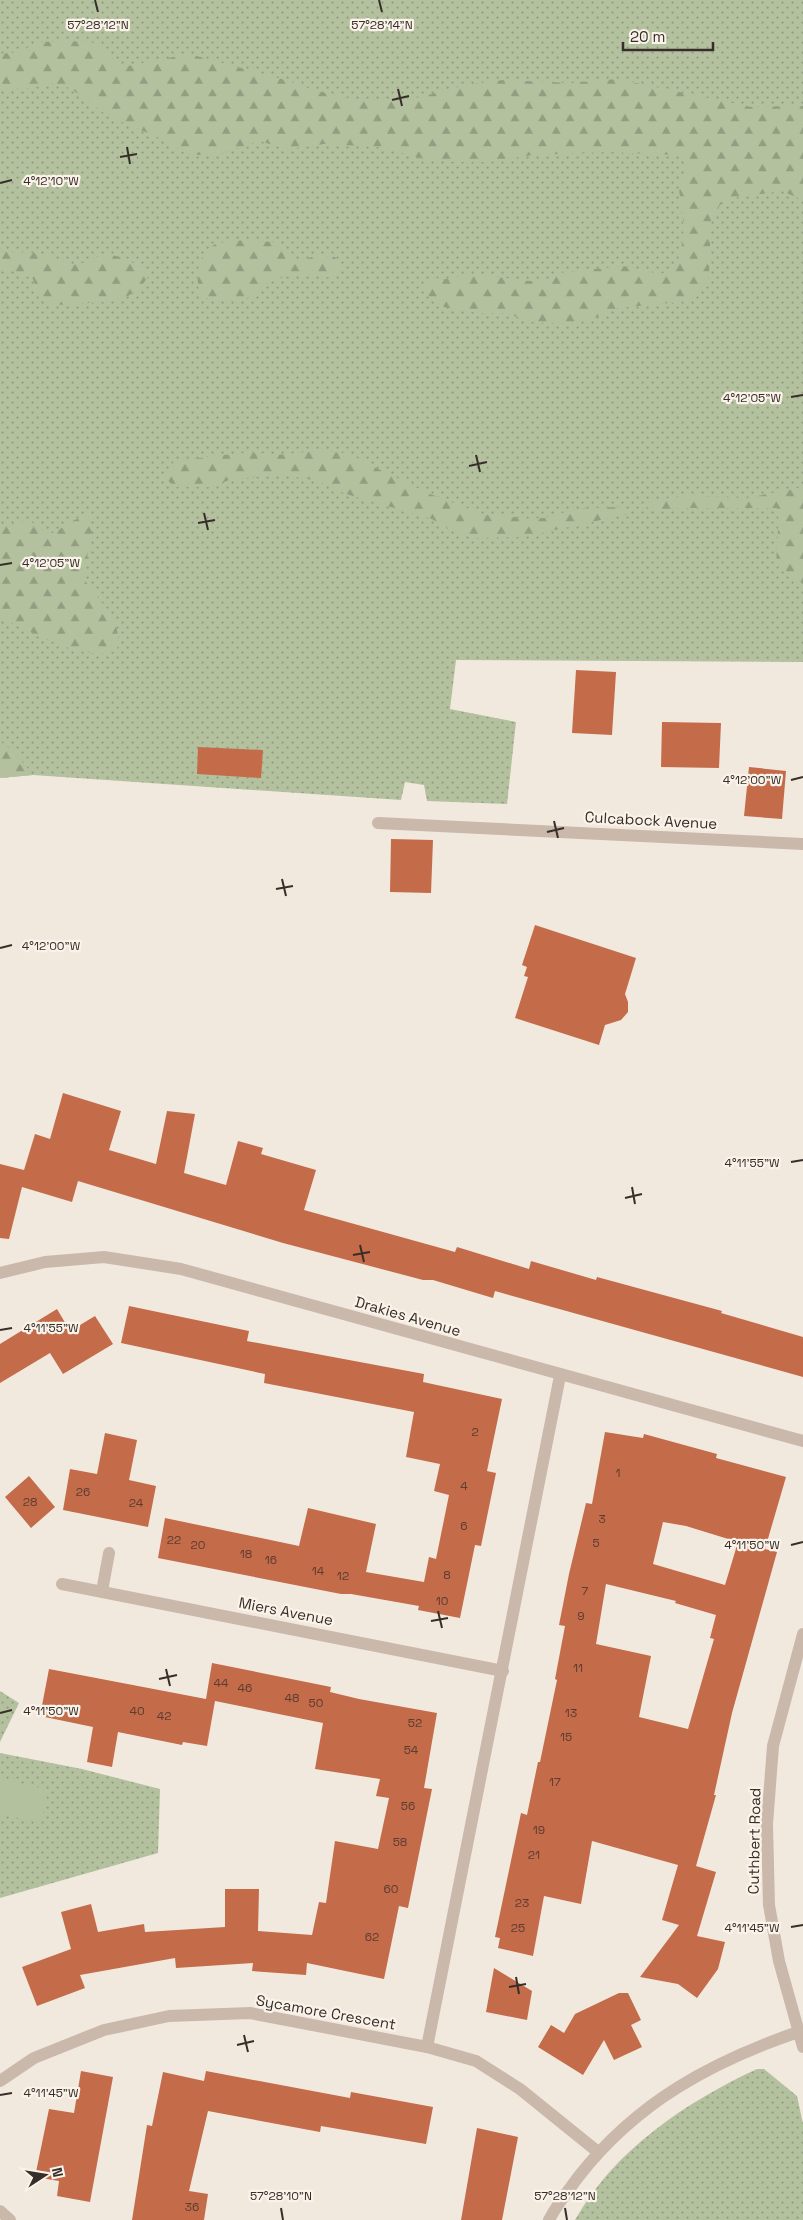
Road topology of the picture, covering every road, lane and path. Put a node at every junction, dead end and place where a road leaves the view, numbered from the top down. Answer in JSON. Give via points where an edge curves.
{"nodes":[{"id":1,"x":378,"y":823,"type":"dead end"},
{"id":2,"x":803,"y":844,"type":"edge"},
{"id":3,"x":0,"y":1273,"type":"edge"},
{"id":4,"x":560,"y":1376,"type":"junction"},
{"id":5,"x":803,"y":1441,"type":"edge"},
{"id":6,"x":109,"y":1553,"type":"dead end"},
{"id":7,"x":62,"y":1584,"type":"dead end"},
{"id":8,"x":102,"y":1591,"type":"junction"},
{"id":9,"x":803,"y":1634,"type":"edge"},
{"id":10,"x":503,"y":1671,"type":"junction"},
{"id":11,"x":798,"y":2032,"type":"junction"},
{"id":12,"x":427,"y":2047,"type":"junction"},
{"id":13,"x":803,"y":2047,"type":"edge"},
{"id":14,"x":0,"y":2080,"type":"edge"},
{"id":15,"x":598,"y":2152,"type":"junction"},
{"id":16,"x":0,"y":2211,"type":"edge"},
{"id":17,"x":10,"y":2220,"type":"edge"},
{"id":18,"x":549,"y":2220,"type":"edge"}],
"edges":[{"from":1,"to":2,"type":"street","name":"Culcabock Avenue"},
{"from":3,"to":4,"type":"street","name":"Drakies Avenue","via":[[45,1262],[104,1257],[181,1269]]},
{"from":4,"to":5,"type":"street","name":"Drakies Avenue"},
{"from":4,"to":10,"type":"street"},
{"from":6,"to":8,"type":"street"},
{"from":7,"to":8,"type":"street","name":"Miers Avenue"},
{"from":8,"to":10,"type":"street","name":"Miers Avenue"},
{"from":9,"to":11,"type":"street","name":"Cuthbert Road","via":[[773,1746],[767,1824],[769,1905],[779,1961]]},
{"from":10,"to":12,"type":"street"},
{"from":11,"to":13,"type":"street","name":"Cuthbert Road"},
{"from":11,"to":15,"type":"street","via":[[711,2068],[661,2097]]},
{"from":12,"to":14,"type":"street","name":"Sycamore Crescent","via":[[250,2013],[169,2016],[104,2030],[34,2058]]},
{"from":12,"to":15,"type":"street","name":"Sycamore Crescent","via":[[476,2061],[520,2089]]},
{"from":15,"to":18,"type":"street","via":[[556,2206]]},
{"from":16,"to":17,"type":"street"}]}
